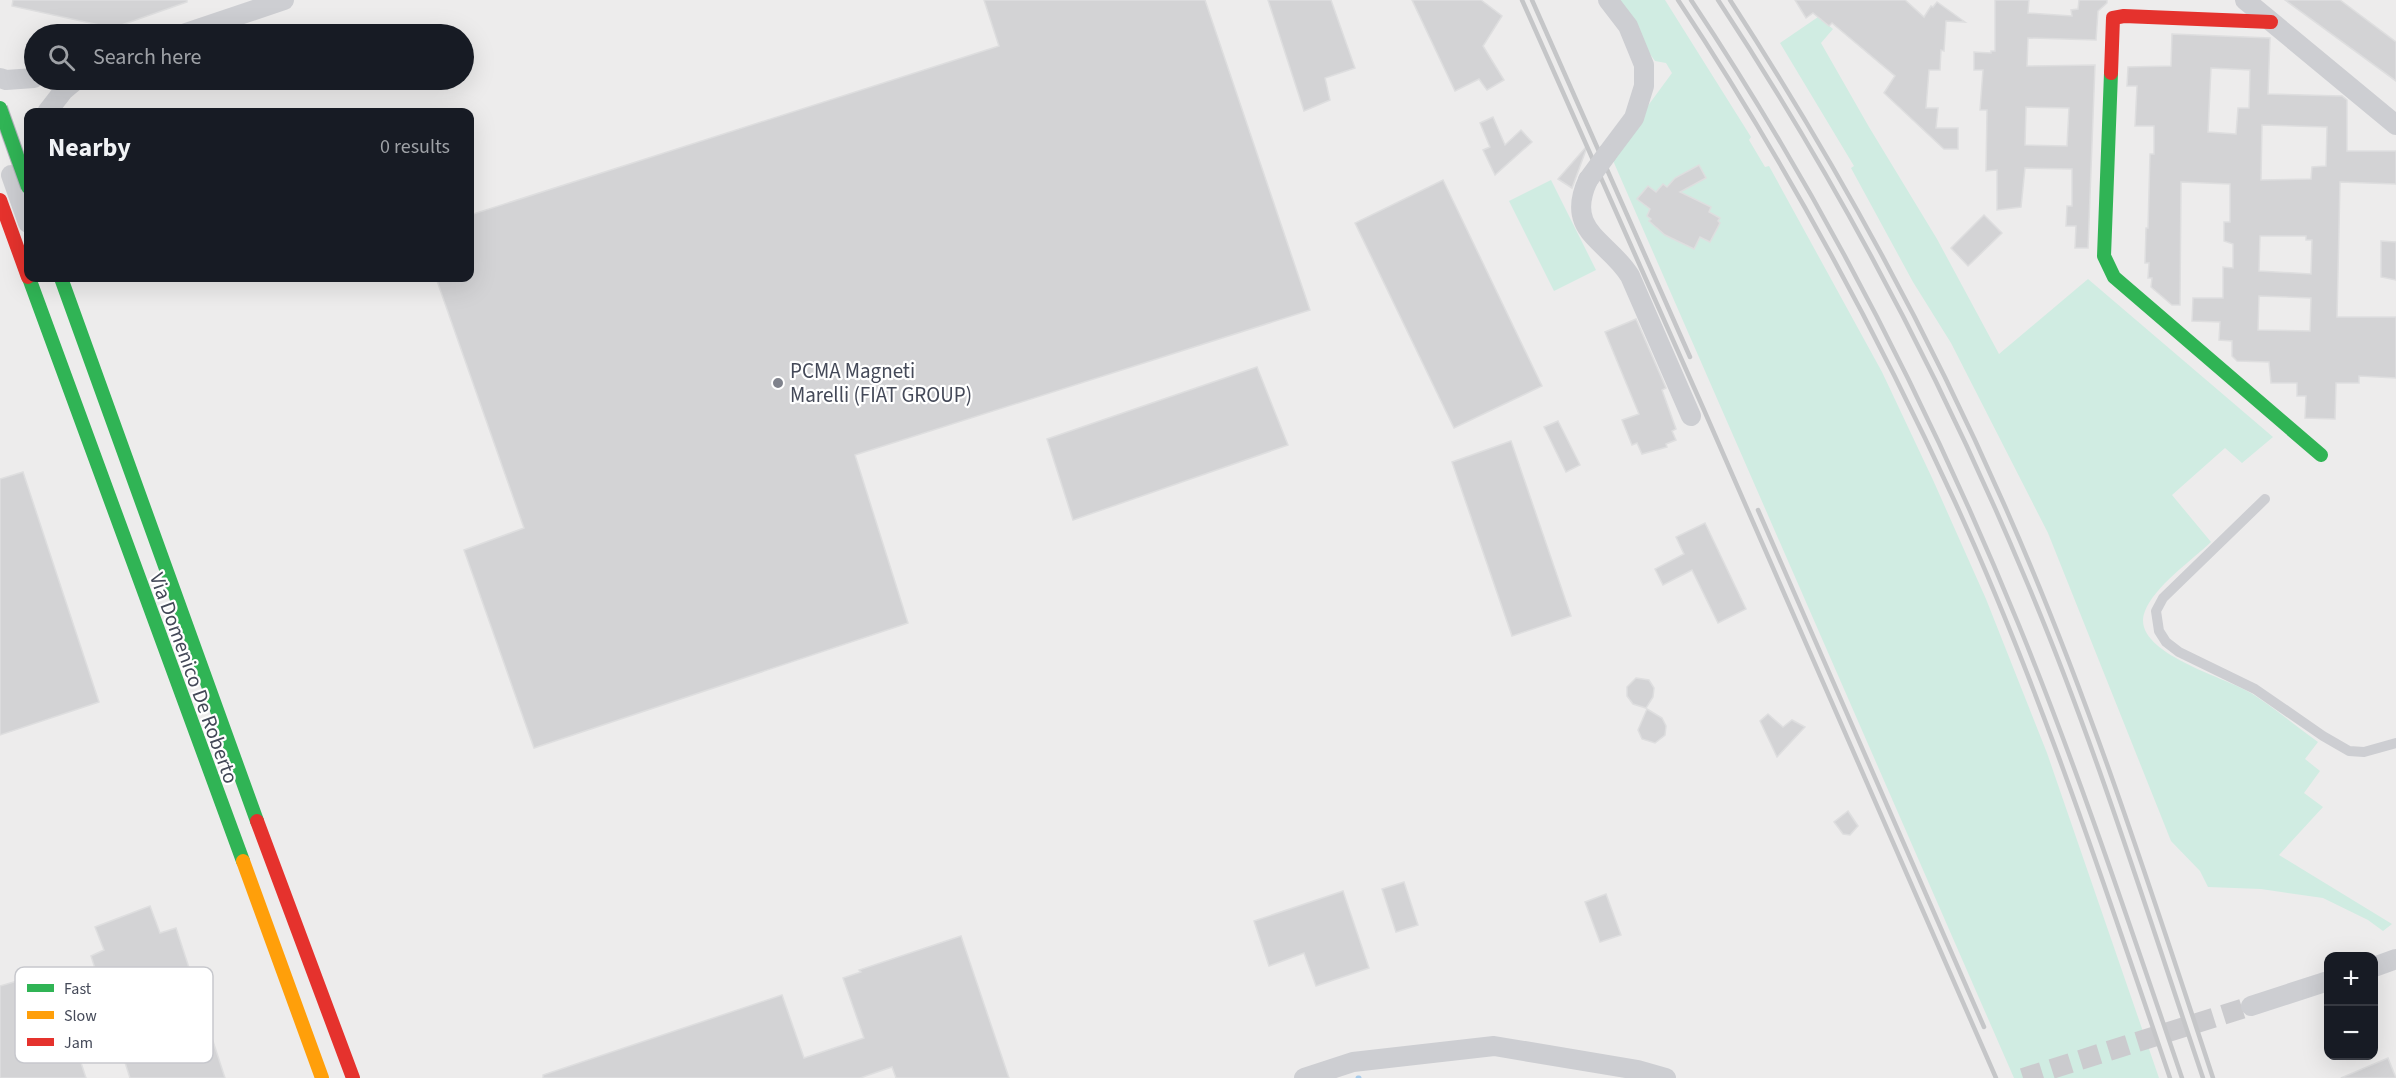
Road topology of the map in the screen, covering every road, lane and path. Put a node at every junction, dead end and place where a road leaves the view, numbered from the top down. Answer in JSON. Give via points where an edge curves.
{"nodes":[{"id":1,"x":284,"y":0,"type":"edge"},
{"id":2,"x":1608,"y":0,"type":"edge"},
{"id":3,"x":2245,"y":0,"type":"edge"},
{"id":4,"x":2271,"y":22,"type":"junction"},
{"id":5,"x":213,"y":24,"type":"edge"},
{"id":6,"x":0,"y":78,"type":"edge"},
{"id":7,"x":24,"y":79,"type":"edge"},
{"id":8,"x":64,"y":90,"type":"edge"},
{"id":9,"x":0,"y":108,"type":"edge"},
{"id":10,"x":50,"y":108,"type":"edge"},
{"id":11,"x":2396,"y":125,"type":"edge"},
{"id":12,"x":0,"y":145,"type":"edge"},
{"id":13,"x":24,"y":168,"type":"edge"},
{"id":14,"x":15,"y":193,"type":"edge"},
{"id":15,"x":24,"y":214,"type":"edge"},
{"id":16,"x":24,"y":247,"type":"edge"},
{"id":17,"x":31,"y":282,"type":"edge"},
{"id":18,"x":49,"y":282,"type":"edge"},
{"id":19,"x":62,"y":282,"type":"edge"},
{"id":20,"x":1691,"y":416,"type":"dead end"},
{"id":21,"x":2321,"y":455,"type":"dead end"},
{"id":22,"x":2265,"y":499,"type":"dead end"},
{"id":23,"x":2396,"y":743,"type":"edge"},
{"id":24,"x":2396,"y":959,"type":"edge"},
{"id":25,"x":2378,"y":965,"type":"edge"},
{"id":26,"x":2324,"y":982,"type":"edge"},
{"id":27,"x":2251,"y":1006,"type":"tunnel mouth"},
{"id":28,"x":322,"y":1078,"type":"edge"},
{"id":29,"x":339,"y":1078,"type":"edge"},
{"id":30,"x":353,"y":1078,"type":"edge"},
{"id":31,"x":1304,"y":1078,"type":"edge"},
{"id":32,"x":1666,"y":1078,"type":"edge"}],
"edges":[{"from":1,"to":5,"type":"street"},
{"from":2,"to":20,"type":"street","bridge":true,"via":[[1628,26],[1644,65],[1644,86],[1634,118],[1582,192],[1584,222],[1594,240],[1630,276]]},
{"from":3,"to":4,"type":"street"},
{"from":4,"to":11,"type":"street"},
{"from":4,"to":21,"type":"main road","via":[[2113,18],[2104,256],[2114,277]]},
{"from":6,"to":7,"type":"street"},
{"from":8,"to":10,"type":"street"},
{"from":9,"to":14,"type":"main road","bridge":true},
{"from":12,"to":14,"type":"street"},
{"from":13,"to":14,"type":"street"},
{"from":14,"to":15,"type":"street"},
{"from":14,"to":16,"type":"main road"},
{"from":17,"to":28,"type":"main road"},
{"from":18,"to":29,"type":"main road","name":"Via Domenico De Roberto"},
{"from":19,"to":30,"type":"main road"},
{"from":22,"to":23,"type":"lane","via":[[2163,598],[2156,611],[2159,631],[2179,652],[2255,689],[2349,751],[2364,752]]},
{"from":24,"to":25,"type":"street"},
{"from":26,"to":27,"type":"street"},
{"from":31,"to":32,"type":"street","via":[[1353,1062],[1494,1046]]}]}
